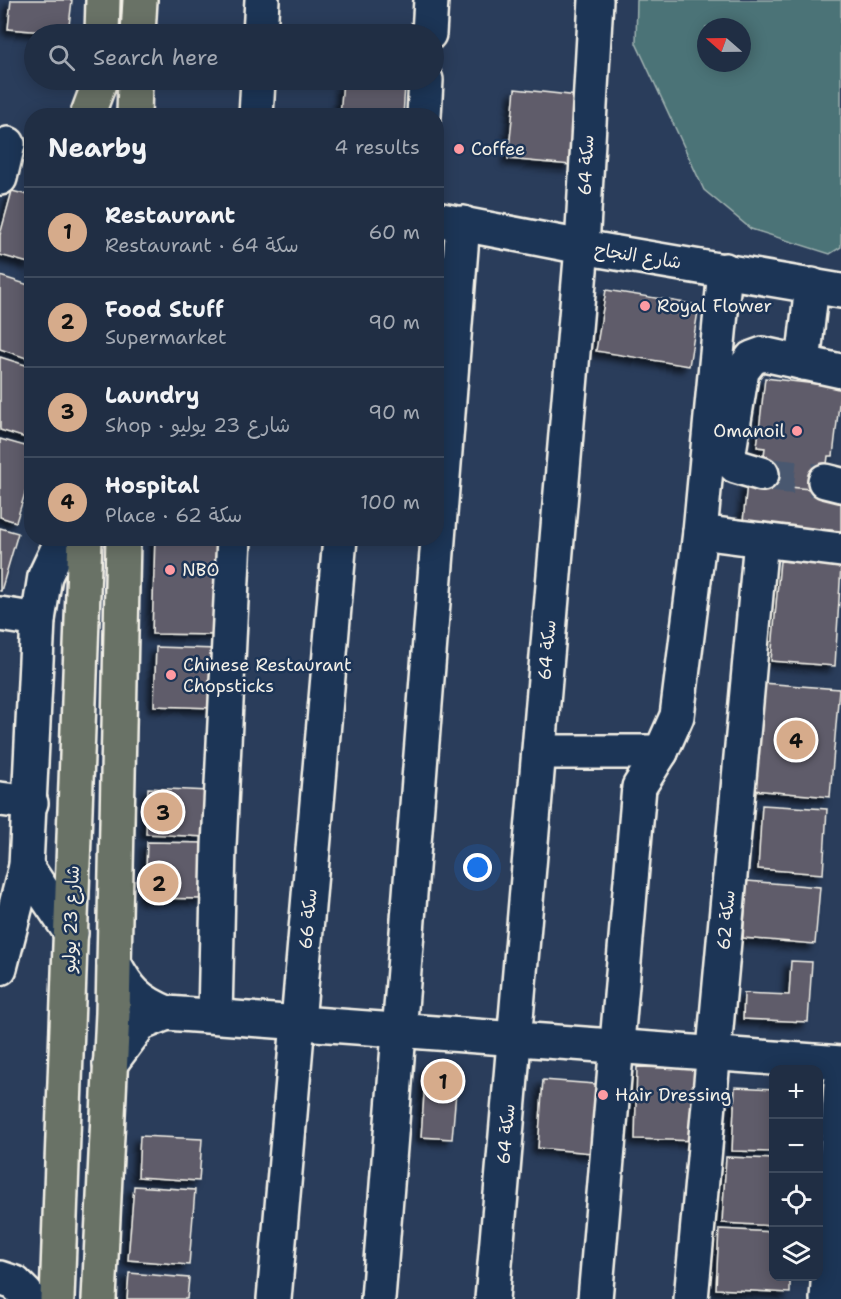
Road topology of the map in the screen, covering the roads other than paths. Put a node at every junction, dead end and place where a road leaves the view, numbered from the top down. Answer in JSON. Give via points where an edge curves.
{"nodes":[{"id":1,"x":103,"y":0,"type":"edge"},
{"id":2,"x":140,"y":0,"type":"edge"},
{"id":3,"x":262,"y":0,"type":"edge"},
{"id":4,"x":431,"y":0,"type":"edge"},
{"id":5,"x":596,"y":0,"type":"edge"},
{"id":6,"x":102,"y":24,"type":"edge"},
{"id":7,"x":139,"y":24,"type":"edge"},
{"id":8,"x":261,"y":24,"type":"edge"},
{"id":9,"x":430,"y":24,"type":"edge"},
{"id":10,"x":96,"y":90,"type":"edge"},
{"id":11,"x":100,"y":90,"type":"edge"},
{"id":12,"x":257,"y":90,"type":"edge"},
{"id":13,"x":425,"y":90,"type":"edge"},
{"id":14,"x":90,"y":108,"type":"edge"},
{"id":15,"x":99,"y":108,"type":"edge"},
{"id":16,"x":256,"y":108,"type":"edge"},
{"id":17,"x":424,"y":108,"type":"edge"},
{"id":18,"x":13,"y":145,"type":"edge"},
{"id":19,"x":0,"y":178,"type":"edge"},
{"id":20,"x":450,"y":221,"type":"edge"},
{"id":21,"x":582,"y":247,"type":"junction"},
{"id":22,"x":725,"y":270,"type":"junction"},
{"id":23,"x":826,"y":288,"type":"edge"},
{"id":24,"x":444,"y":318,"type":"edge"},
{"id":25,"x":803,"y":363,"type":"junction"},
{"id":26,"x":841,"y":371,"type":"edge"},
{"id":27,"x":762,"y":474,"type":"tunnel mouth"},
{"id":28,"x":700,"y":532,"type":"junction"},
{"id":29,"x":761,"y":540,"type":"junction"},
{"id":30,"x":59,"y":546,"type":"edge"},
{"id":31,"x":86,"y":546,"type":"edge"},
{"id":32,"x":123,"y":546,"type":"edge"},
{"id":33,"x":234,"y":546,"type":"edge"},
{"id":34,"x":339,"y":546,"type":"edge"},
{"id":35,"x":430,"y":546,"type":"edge"},
{"id":36,"x":841,"y":550,"type":"edge"},
{"id":37,"x":0,"y":614,"type":"edge"},
{"id":38,"x":38,"y":620,"type":"junction"},
{"id":39,"x":539,"y":752,"type":"junction"},
{"id":40,"x":660,"y":752,"type":"junction"},
{"id":41,"x":15,"y":801,"type":"edge"},
{"id":42,"x":26,"y":866,"type":"junction"},
{"id":43,"x":71,"y":933,"type":"junction"},
{"id":44,"x":114,"y":963,"type":"junction"},
{"id":45,"x":0,"y":968,"type":"edge"},
{"id":46,"x":167,"y":1013,"type":"junction"},
{"id":47,"x":215,"y":1017,"type":"junction"},
{"id":48,"x":299,"y":1023,"type":"junction"},
{"id":49,"x":400,"y":1030,"type":"junction"},
{"id":50,"x":515,"y":1039,"type":"junction"},
{"id":51,"x":616,"y":1047,"type":"junction"},
{"id":52,"x":714,"y":1054,"type":"junction"},
{"id":53,"x":841,"y":1063,"type":"edge"},
{"id":54,"x":110,"y":1064,"type":"junction"},
{"id":55,"x":841,"y":1084,"type":"edge"},
{"id":56,"x":0,"y":1278,"type":"edge"},
{"id":57,"x":25,"y":1299,"type":"edge"},
{"id":58,"x":57,"y":1299,"type":"edge"},
{"id":59,"x":99,"y":1299,"type":"edge"},
{"id":60,"x":274,"y":1299,"type":"edge"},
{"id":61,"x":378,"y":1299,"type":"edge"},
{"id":62,"x":492,"y":1299,"type":"edge"},
{"id":63,"x":595,"y":1299,"type":"edge"},
{"id":64,"x":691,"y":1299,"type":"edge"},
{"id":65,"x":827,"y":1299,"type":"edge"}],
"edges":[{"from":1,"to":6,"type":"main road"},
{"from":2,"to":7,"type":"main road"},
{"from":3,"to":8,"type":"street"},
{"from":4,"to":9,"type":"street"},
{"from":5,"to":21,"type":"street","name":"سكة 64"},
{"from":10,"to":14,"type":"main road"},
{"from":11,"to":15,"type":"main road"},
{"from":12,"to":16,"type":"street"},
{"from":13,"to":17,"type":"street"},
{"from":18,"to":19,"type":"street"},
{"from":20,"to":21,"type":"street","name":"شارع النجاح"},
{"from":20,"to":24,"type":"street"},
{"from":21,"to":22,"type":"street","name":"شارع النجاح"},
{"from":21,"to":39,"type":"street","name":"سكة 64"},
{"from":22,"to":23,"type":"street","name":"شارع النجاح"},
{"from":22,"to":28,"type":"street"},
{"from":23,"to":25,"type":"street"},
{"from":25,"to":26,"type":"street"},
{"from":25,"to":27,"type":"street","via":[[762,354],[752,358],[742,371],[728,458],[735,466]]},
{"from":28,"to":29,"type":"street"},
{"from":28,"to":40,"type":"street","via":[[677,716]]},
{"from":29,"to":36,"type":"street"},
{"from":29,"to":52,"type":"street","name":"سكة 62"},
{"from":30,"to":38,"type":"street","via":[[45,576]]},
{"from":31,"to":43,"type":"main road","name":"شارع 23 يوليو"},
{"from":32,"to":44,"type":"main road"},
{"from":33,"to":47,"type":"street"},
{"from":34,"to":48,"type":"street","name":"سكة 66"},
{"from":35,"to":49,"type":"street"},
{"from":37,"to":38,"type":"street"},
{"from":38,"to":41,"type":"street"},
{"from":39,"to":40,"type":"street"},
{"from":39,"to":50,"type":"street","name":"سكة 64"},
{"from":40,"to":51,"type":"street","via":[[639,787]]},
{"from":41,"to":42,"type":"street"},
{"from":42,"to":43,"type":"street"},
{"from":42,"to":45,"type":"street"},
{"from":43,"to":58,"type":"main road","name":"شارع 23 يوليو"},
{"from":44,"to":46,"type":"street","via":[[127,987],[142,1002]]},
{"from":44,"to":54,"type":"main road"},
{"from":46,"to":47,"type":"street"},
{"from":46,"to":54,"type":"street","via":[[140,1024]]},
{"from":47,"to":48,"type":"street"},
{"from":48,"to":49,"type":"street"},
{"from":48,"to":60,"type":"street","name":"سكة 66"},
{"from":49,"to":50,"type":"street"},
{"from":49,"to":61,"type":"street"},
{"from":50,"to":51,"type":"street"},
{"from":50,"to":62,"type":"street","name":"سكة 64"},
{"from":51,"to":52,"type":"street"},
{"from":51,"to":63,"type":"street"},
{"from":52,"to":53,"type":"street"},
{"from":52,"to":64,"type":"street","name":"سكة 62"},
{"from":54,"to":59,"type":"main road"},
{"from":55,"to":65,"type":"street"},
{"from":56,"to":57,"type":"street","via":[[20,1287]]}]}
